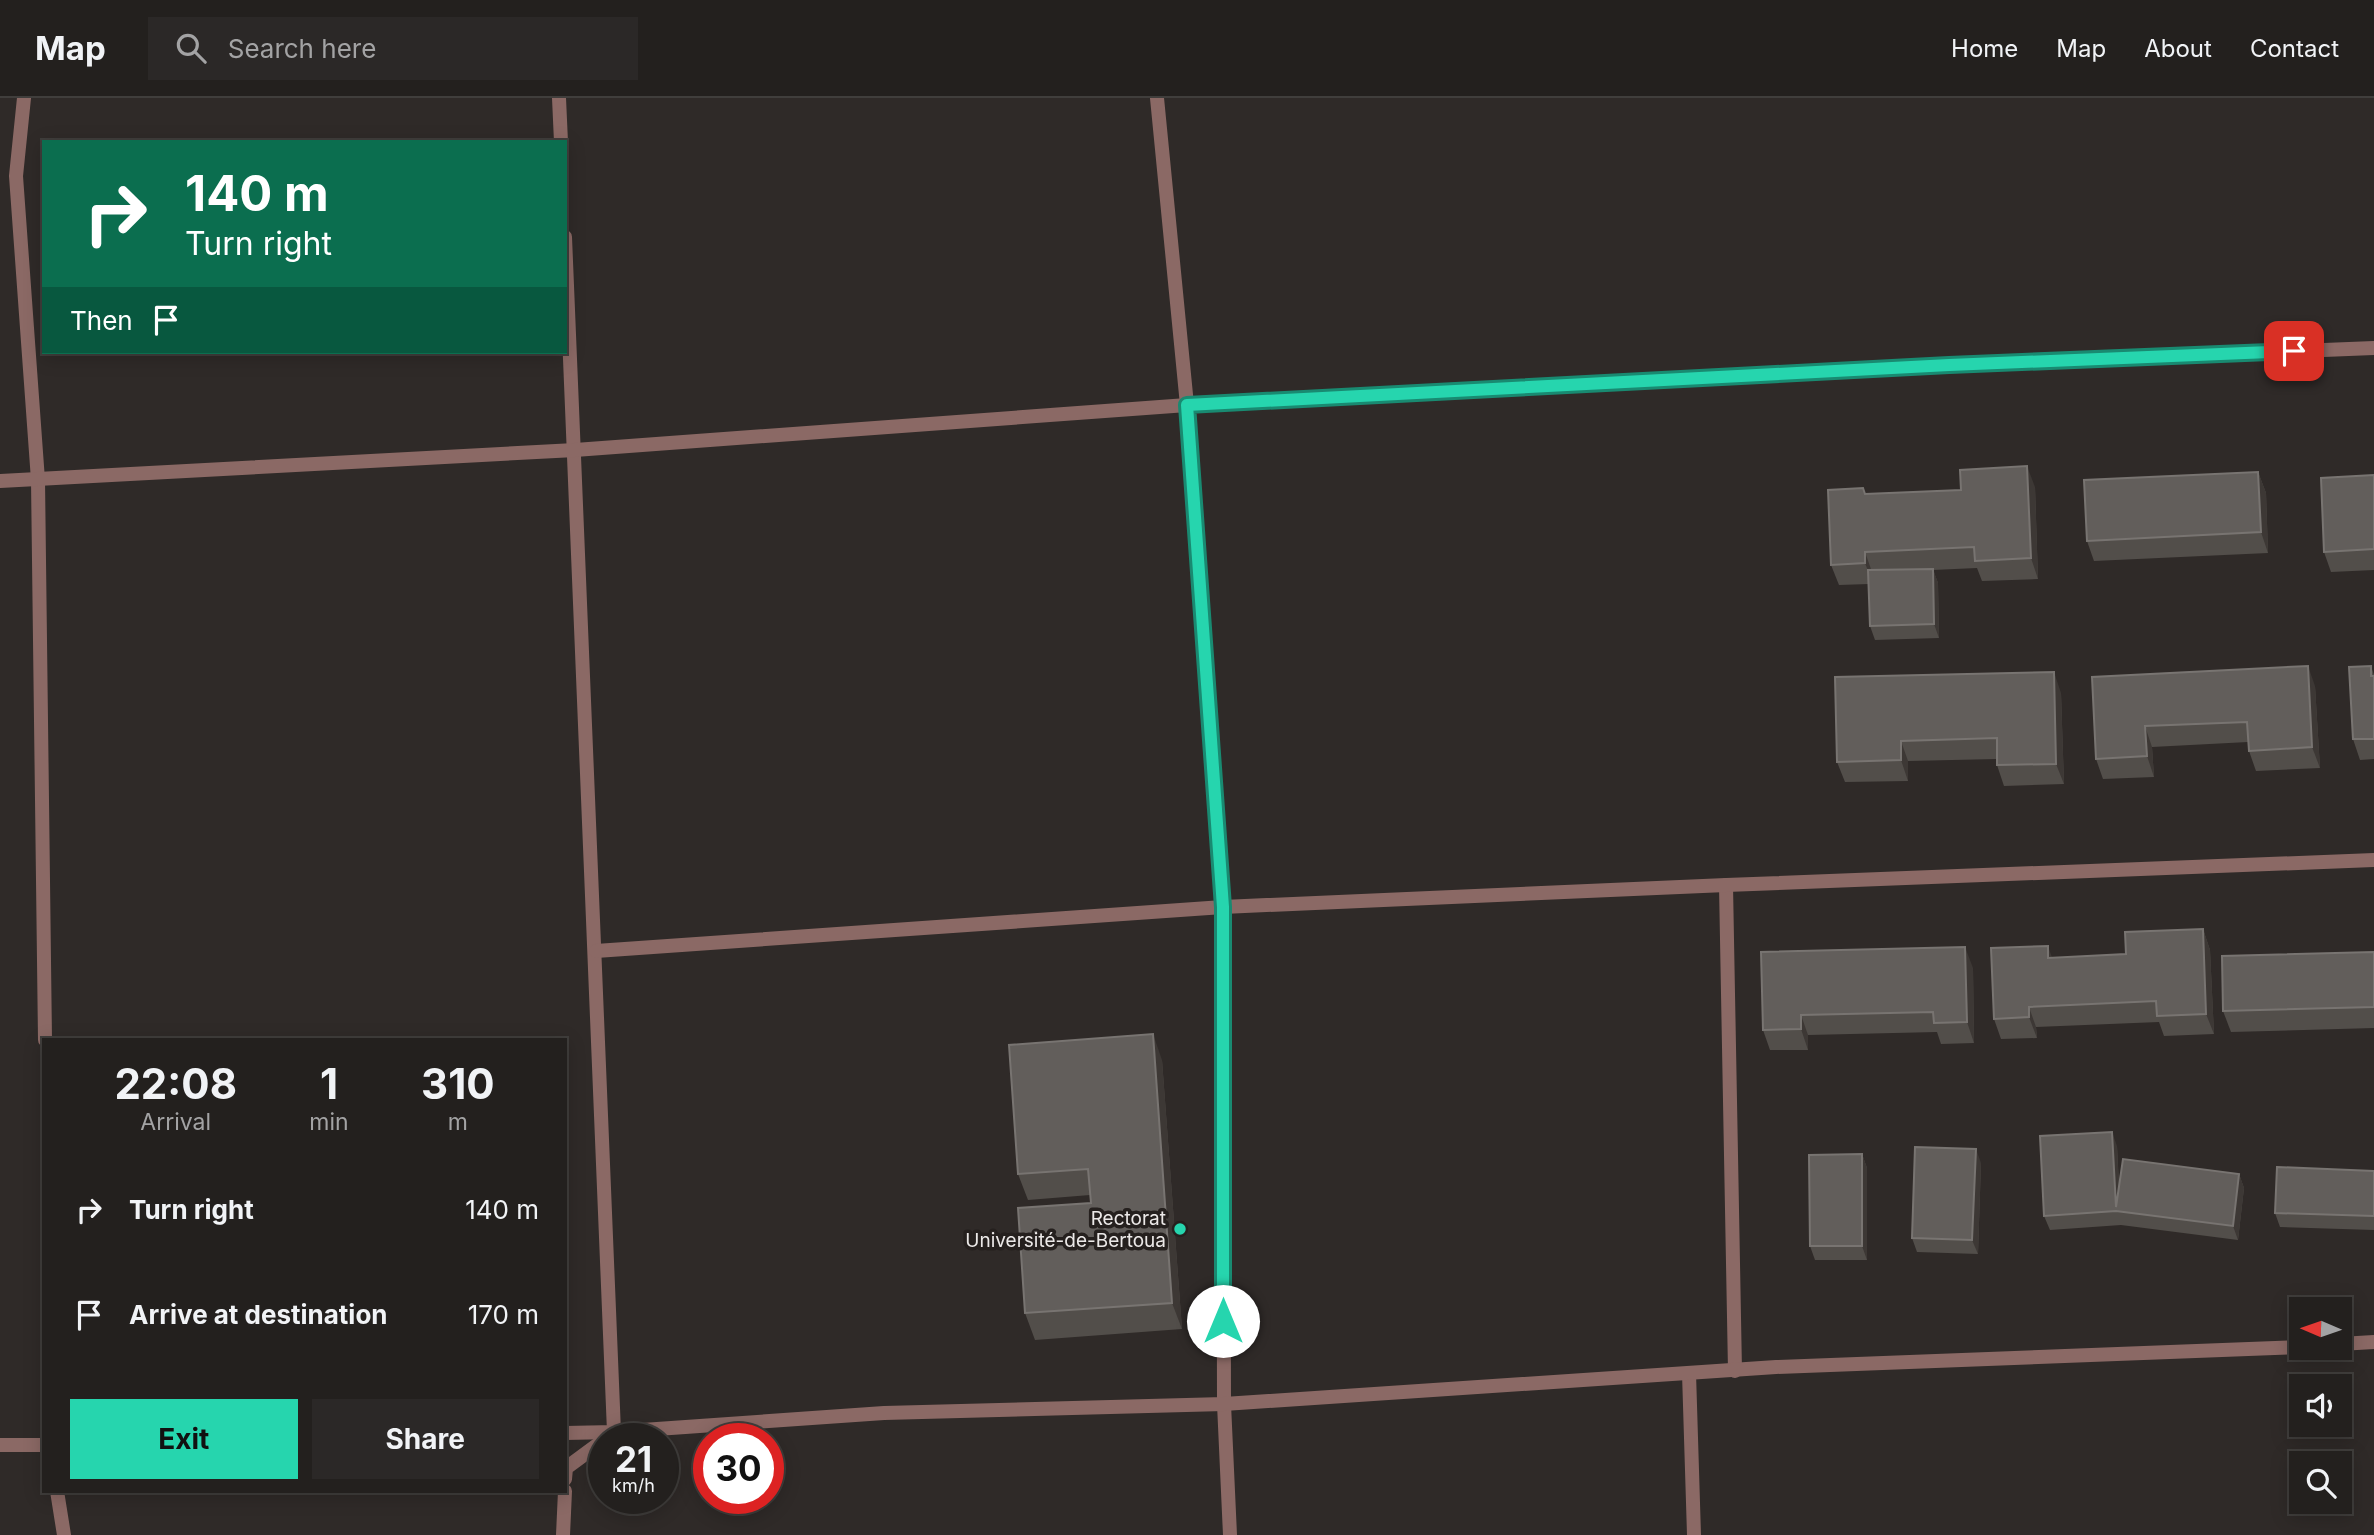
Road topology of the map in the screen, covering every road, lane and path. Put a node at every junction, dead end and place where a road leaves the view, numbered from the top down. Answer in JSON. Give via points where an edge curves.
{"nodes":[{"id":1,"x":24,"y":98,"type":"edge"},
{"id":2,"x":559,"y":98,"type":"edge"},
{"id":3,"x":1157,"y":98,"type":"edge"},
{"id":4,"x":561,"y":140,"type":"edge"},
{"id":5,"x":567,"y":280,"type":"edge"},
{"id":6,"x":2374,"y":348,"type":"edge"},
{"id":7,"x":1187,"y":405,"type":"junction"},
{"id":8,"x":575,"y":450,"type":"junction"},
{"id":9,"x":38,"y":480,"type":"junction"},
{"id":10,"x":0,"y":481,"type":"edge"},
{"id":11,"x":2374,"y":860,"type":"edge"},
{"id":12,"x":1726,"y":885,"type":"junction"},
{"id":13,"x":1223,"y":907,"type":"junction"},
{"id":14,"x":596,"y":951,"type":"junction"},
{"id":15,"x":45,"y":1038,"type":"edge"},
{"id":16,"x":2374,"y":1342,"type":"edge"},
{"id":17,"x":2352,"y":1343,"type":"edge"},
{"id":18,"x":2289,"y":1348,"type":"edge"},
{"id":19,"x":1735,"y":1371,"type":"junction"},
{"id":20,"x":1689,"y":1373,"type":"junction"},
{"id":21,"x":1224,"y":1404,"type":"junction"},
{"id":22,"x":608,"y":1423,"type":"edge"},
{"id":23,"x":679,"y":1431,"type":"edge"},
{"id":24,"x":567,"y":1433,"type":"edge"},
{"id":25,"x":588,"y":1435,"type":"edge"},
{"id":26,"x":0,"y":1445,"type":"edge"},
{"id":27,"x":42,"y":1445,"type":"edge"},
{"id":28,"x":588,"y":1452,"type":"edge"},
{"id":29,"x":567,"y":1467,"type":"edge"},
{"id":30,"x":57,"y":1493,"type":"edge"},
{"id":31,"x":565,"y":1493,"type":"edge"},
{"id":32,"x":64,"y":1535,"type":"edge"},
{"id":33,"x":563,"y":1535,"type":"edge"},
{"id":34,"x":1230,"y":1535,"type":"edge"},
{"id":35,"x":1694,"y":1535,"type":"edge"}],
"edges":[{"from":1,"to":9,"type":"street","via":[[16,176]]},
{"from":2,"to":4,"type":"street"},
{"from":3,"to":7,"type":"street"},
{"from":5,"to":8,"type":"street"},
{"from":6,"to":7,"type":"street"},
{"from":7,"to":8,"type":"street"},
{"from":7,"to":13,"type":"street"},
{"from":8,"to":9,"type":"street"},
{"from":8,"to":14,"type":"street"},
{"from":9,"to":10,"type":"street"},
{"from":9,"to":15,"type":"street"},
{"from":11,"to":12,"type":"street"},
{"from":12,"to":13,"type":"street"},
{"from":12,"to":19,"type":"street"},
{"from":13,"to":14,"type":"street"},
{"from":13,"to":21,"type":"street"},
{"from":14,"to":22,"type":"street"},
{"from":16,"to":17,"type":"street"},
{"from":18,"to":19,"type":"street"},
{"from":19,"to":20,"type":"street"},
{"from":20,"to":21,"type":"street"},
{"from":20,"to":35,"type":"street"},
{"from":21,"to":23,"type":"street","via":[[884,1413]]},
{"from":21,"to":34,"type":"street"},
{"from":24,"to":25,"type":"street"},
{"from":26,"to":27,"type":"street"},
{"from":28,"to":29,"type":"street"},
{"from":30,"to":32,"type":"street"},
{"from":31,"to":33,"type":"street"}]}
